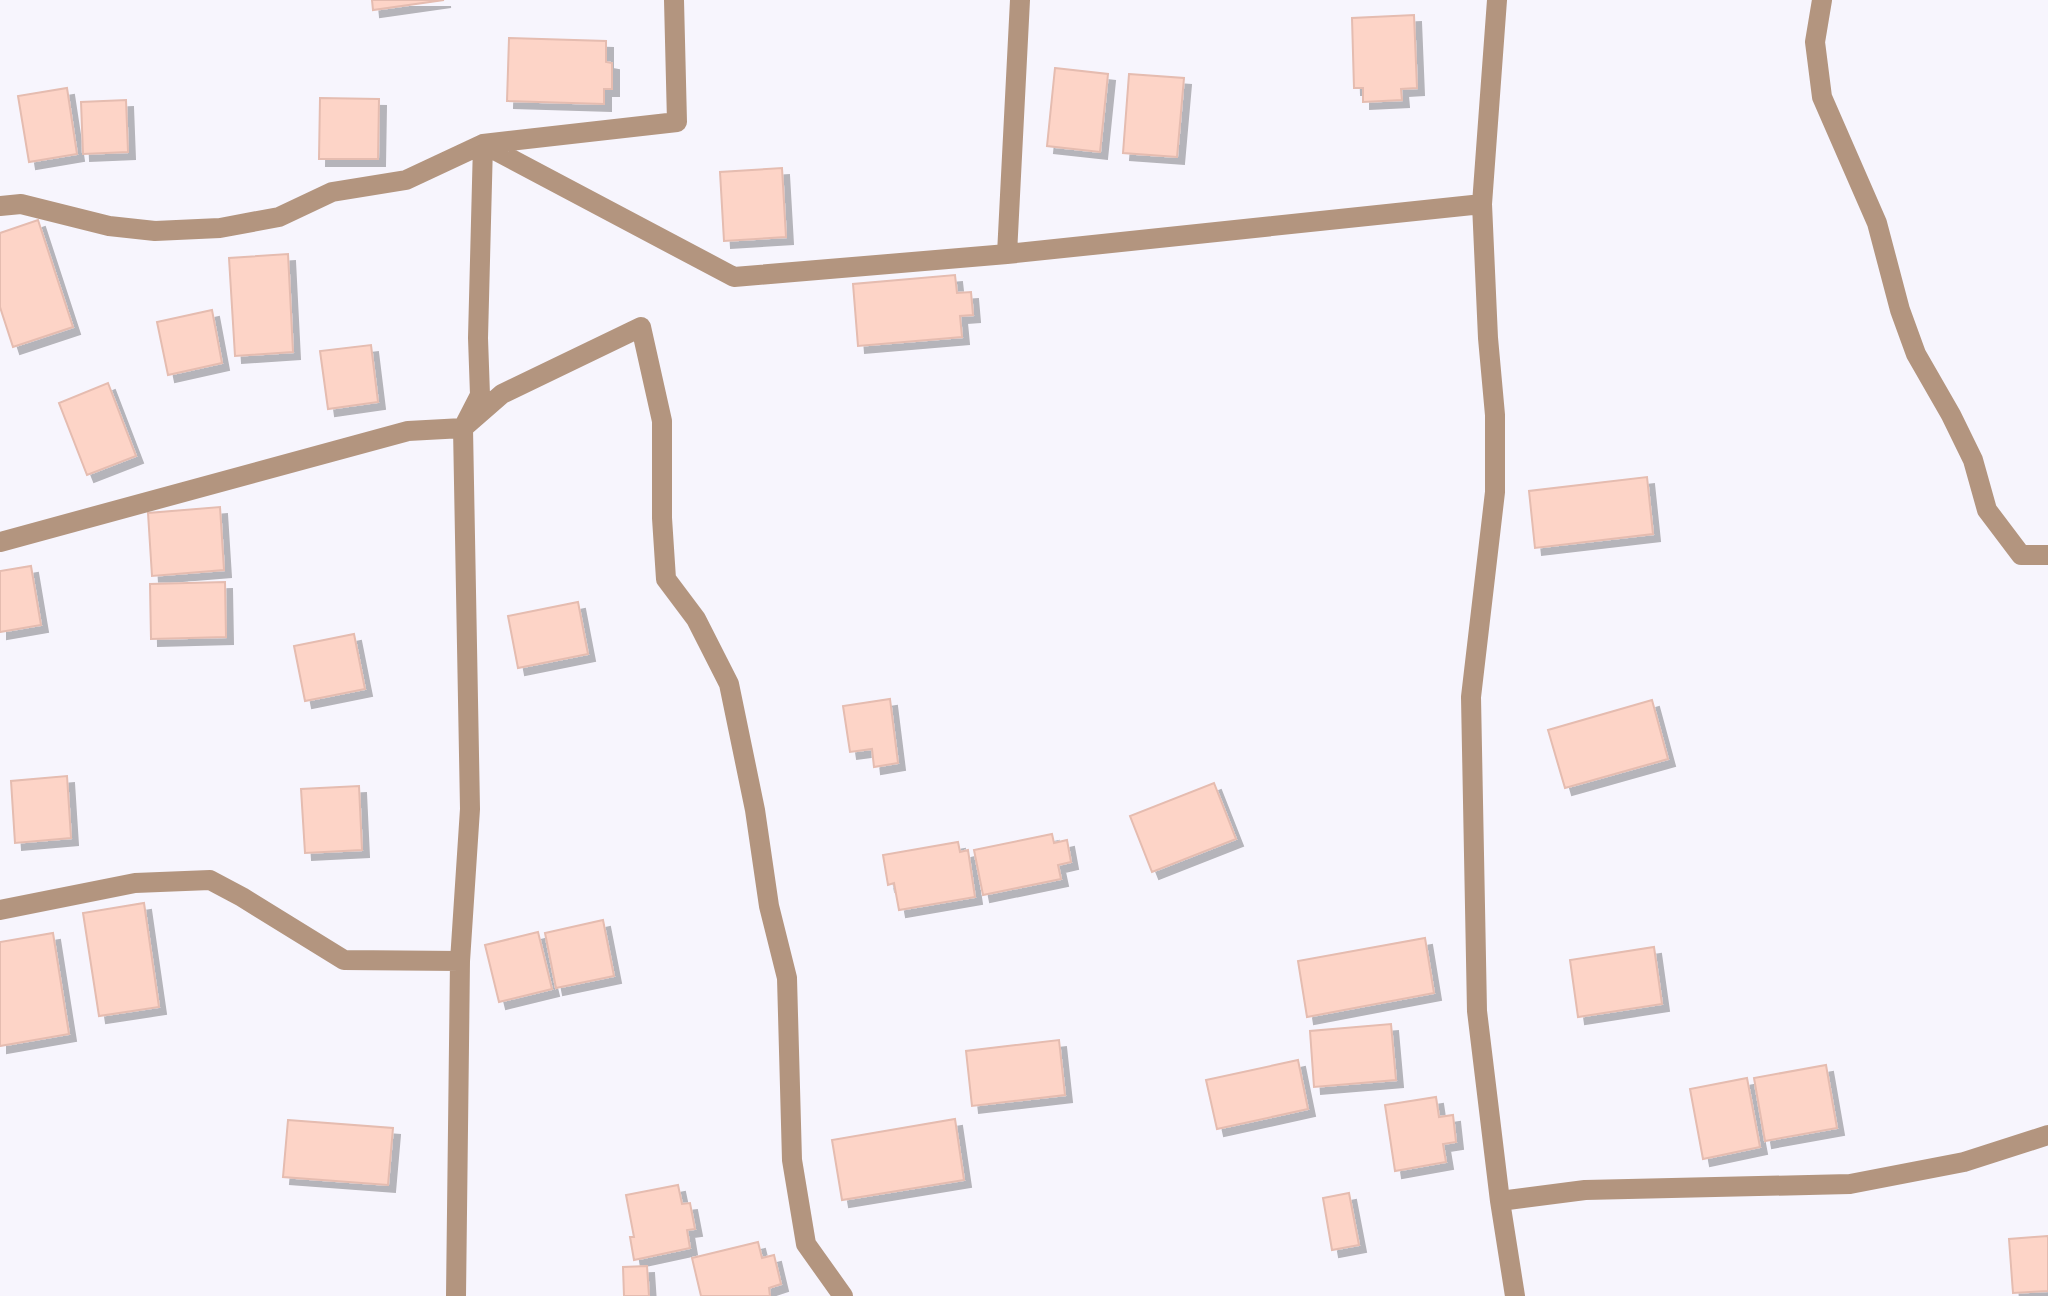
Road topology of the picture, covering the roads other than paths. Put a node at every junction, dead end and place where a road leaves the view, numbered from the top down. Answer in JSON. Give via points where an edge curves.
{"nodes":[{"id":1,"x":674,"y":0,"type":"edge"},
{"id":2,"x":1020,"y":0,"type":"edge"},
{"id":3,"x":1497,"y":0,"type":"edge"},
{"id":4,"x":1818,"y":1,"type":"edge"},
{"id":5,"x":483,"y":144,"type":"junction"},
{"id":6,"x":1482,"y":204,"type":"junction"},
{"id":7,"x":0,"y":206,"type":"edge"},
{"id":8,"x":1007,"y":254,"type":"junction"},
{"id":9,"x":463,"y":428,"type":"junction"},
{"id":10,"x":0,"y":542,"type":"edge"},
{"id":11,"x":2048,"y":555,"type":"edge"},
{"id":12,"x":0,"y":910,"type":"edge"},
{"id":13,"x":460,"y":961,"type":"junction"},
{"id":14,"x":2048,"y":1135,"type":"edge"},
{"id":15,"x":1500,"y":1201,"type":"junction"},
{"id":16,"x":456,"y":1296,"type":"edge"},
{"id":17,"x":843,"y":1296,"type":"edge"},
{"id":18,"x":1515,"y":1296,"type":"edge"}],
"edges":[{"from":1,"to":5,"type":"street","via":[[677,122]]},
{"from":2,"to":8,"type":"street"},
{"from":3,"to":6,"type":"street"},
{"from":4,"to":11,"type":"street","via":[[1815,42],[1822,97],[1877,223],[1916,354],[1973,460],[1987,510],[2021,555]]},
{"from":5,"to":7,"type":"street","via":[[406,180],[332,192],[279,217],[220,228],[155,231],[109,226],[21,204]]},
{"from":5,"to":8,"type":"street","via":[[734,277]]},
{"from":5,"to":9,"type":"street","via":[[480,395]]},
{"from":6,"to":8,"type":"street"},
{"from":6,"to":15,"type":"street","via":[[1495,492],[1471,697],[1477,1011]]},
{"from":9,"to":10,"type":"street","via":[[408,431]]},
{"from":9,"to":13,"type":"street","via":[[470,809]]},
{"from":9,"to":17,"type":"street","via":[[502,394],[641,327],[662,421],[666,579],[696,619],[729,684],[787,978],[792,1160],[806,1244]]},
{"from":12,"to":13,"type":"street","via":[[135,883],[210,880],[344,960]]},
{"from":13,"to":16,"type":"street"},
{"from":14,"to":15,"type":"street","via":[[1964,1162],[1850,1184],[1585,1190]]},
{"from":15,"to":18,"type":"street"}]}
